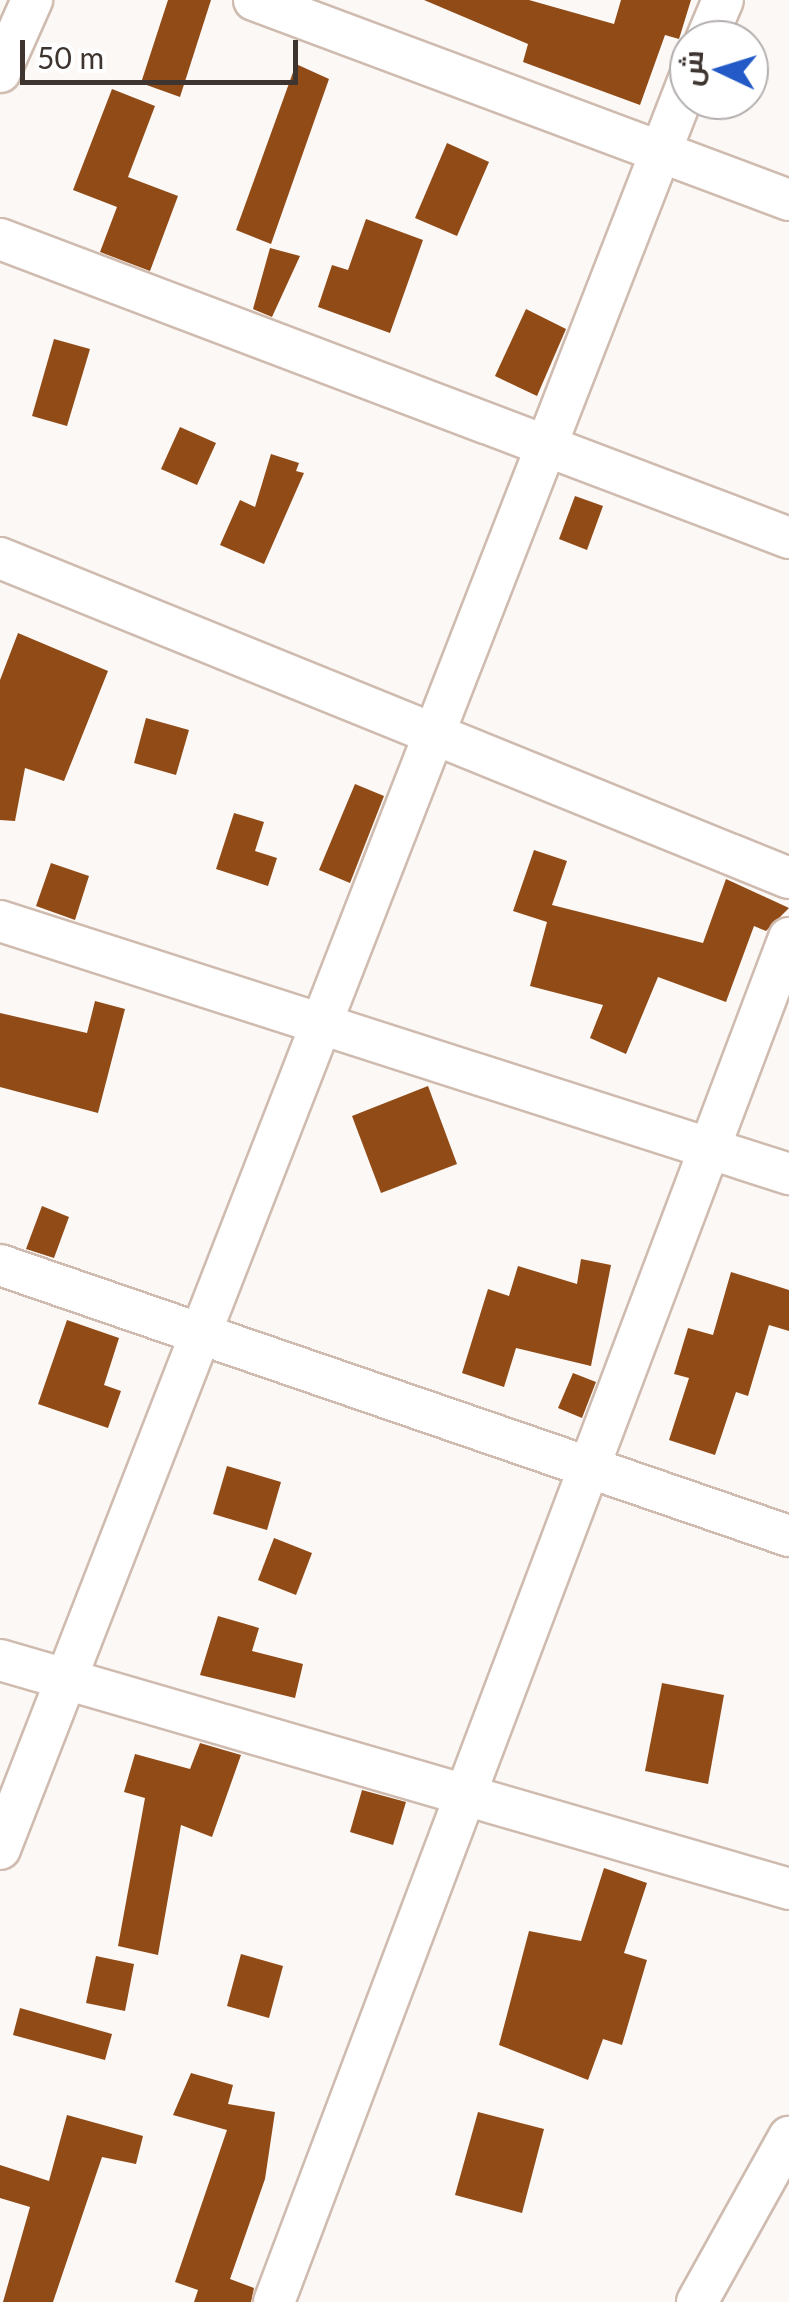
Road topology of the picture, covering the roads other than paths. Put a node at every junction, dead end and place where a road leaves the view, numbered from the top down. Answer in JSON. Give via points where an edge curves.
{"nodes":[{"id":1,"x":32,"y":0,"type":"edge"},
{"id":2,"x":254,"y":0,"type":"edge"},
{"id":3,"x":0,"y":72,"type":"edge"},
{"id":4,"x":671,"y":120,"type":"edge"},
{"id":5,"x":659,"y":147,"type":"junction"},
{"id":6,"x":789,"y":200,"type":"edge"},
{"id":7,"x":0,"y":238,"type":"edge"},
{"id":8,"x":543,"y":444,"type":"junction"},
{"id":9,"x":789,"y":538,"type":"edge"},
{"id":10,"x":0,"y":558,"type":"edge"},
{"id":11,"x":434,"y":732,"type":"junction"},
{"id":12,"x":789,"y":878,"type":"edge"},
{"id":13,"x":0,"y":920,"type":"edge"},
{"id":14,"x":789,"y":938,"type":"edge"},
{"id":15,"x":322,"y":1023,"type":"junction"},
{"id":16,"x":710,"y":1147,"type":"junction"},
{"id":17,"x":789,"y":1174,"type":"edge"},
{"id":18,"x":0,"y":1265,"type":"edge"},
{"id":19,"x":204,"y":1337,"type":"junction"},
{"id":20,"x":594,"y":1469,"type":"junction"},
{"id":21,"x":789,"y":1536,"type":"edge"},
{"id":22,"x":0,"y":1660,"type":"edge"},
{"id":23,"x":68,"y":1681,"type":"junction"},
{"id":24,"x":468,"y":1791,"type":"junction"},
{"id":25,"x":0,"y":1849,"type":"edge"},
{"id":26,"x":789,"y":1889,"type":"edge"},
{"id":27,"x":789,"y":2137,"type":"edge"},
{"id":28,"x":274,"y":2302,"type":"edge"},
{"id":29,"x":697,"y":2302,"type":"edge"}],
"edges":[{"from":1,"to":3,"type":"street"},
{"from":2,"to":5,"type":"street"},
{"from":4,"to":5,"type":"street"},
{"from":5,"to":6,"type":"street"},
{"from":5,"to":8,"type":"street"},
{"from":7,"to":8,"type":"street"},
{"from":8,"to":9,"type":"street"},
{"from":8,"to":11,"type":"street"},
{"from":10,"to":11,"type":"street"},
{"from":11,"to":12,"type":"street"},
{"from":11,"to":15,"type":"street"},
{"from":13,"to":15,"type":"street"},
{"from":14,"to":16,"type":"street"},
{"from":15,"to":16,"type":"street"},
{"from":15,"to":19,"type":"street"},
{"from":16,"to":17,"type":"street"},
{"from":16,"to":20,"type":"street"},
{"from":18,"to":19,"type":"street"},
{"from":19,"to":20,"type":"street"},
{"from":19,"to":23,"type":"street"},
{"from":20,"to":21,"type":"street"},
{"from":20,"to":24,"type":"street"},
{"from":22,"to":23,"type":"street"},
{"from":23,"to":24,"type":"street"},
{"from":23,"to":25,"type":"street"},
{"from":24,"to":26,"type":"street"},
{"from":24,"to":28,"type":"street"},
{"from":27,"to":29,"type":"street"}]}
